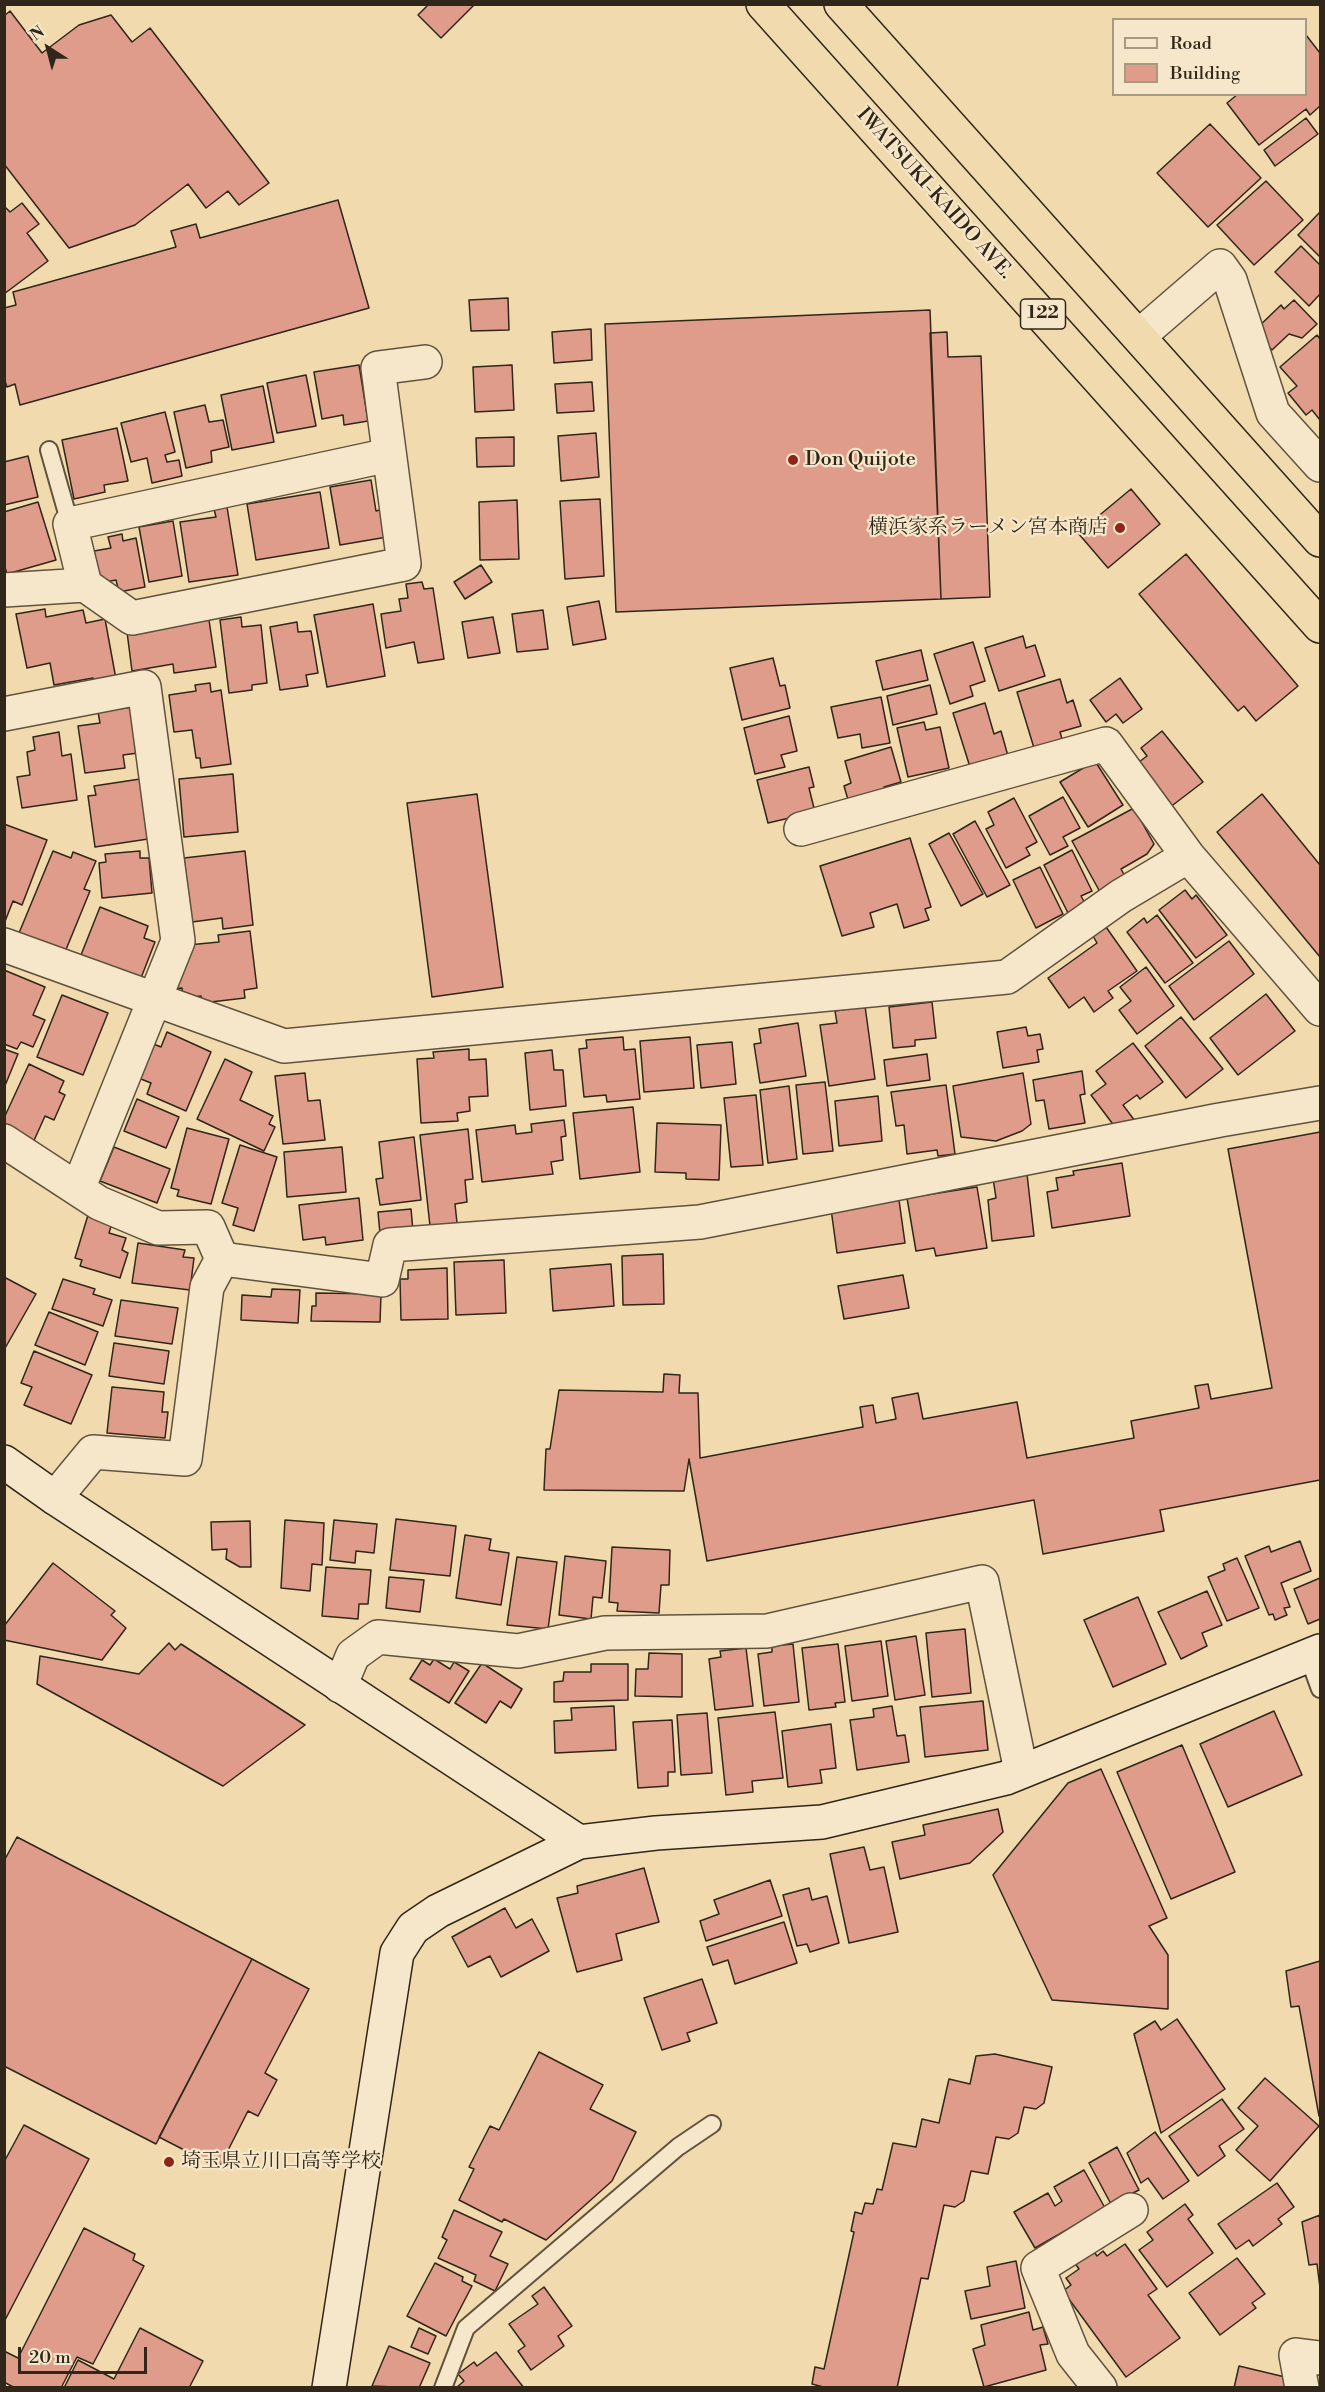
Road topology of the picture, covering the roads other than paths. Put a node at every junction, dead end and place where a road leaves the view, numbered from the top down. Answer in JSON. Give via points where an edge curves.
{"nodes":[{"id":1,"x":763,"y":4,"type":"edge"},
{"id":2,"x":841,"y":4,"type":"edge"},
{"id":3,"x":1139,"y":336,"type":"junction"},
{"id":4,"x":425,"y":362,"type":"dead end"},
{"id":5,"x":49,"y":450,"type":"dead end"},
{"id":6,"x":389,"y":455,"type":"junction"},
{"id":7,"x":1320,"y":465,"type":"edge"},
{"id":8,"x":70,"y":524,"type":"junction"},
{"id":9,"x":1320,"y":540,"type":"edge"},
{"id":10,"x":86,"y":585,"type":"junction"},
{"id":11,"x":4,"y":590,"type":"edge"},
{"id":12,"x":1320,"y":626,"type":"edge"},
{"id":13,"x":4,"y":714,"type":"edge"},
{"id":14,"x":801,"y":829,"type":"dead end"},
{"id":15,"x":1188,"y":856,"type":"junction"},
{"id":16,"x":4,"y":945,"type":"edge"},
{"id":17,"x":154,"y":1001,"type":"junction"},
{"id":18,"x":1320,"y":1009,"type":"edge"},
{"id":19,"x":1320,"y":1103,"type":"edge"},
{"id":20,"x":4,"y":1141,"type":"edge"},
{"id":21,"x":78,"y":1189,"type":"junction"},
{"id":22,"x":222,"y":1259,"type":"junction"},
{"id":23,"x":4,"y":1462,"type":"edge"},
{"id":24,"x":56,"y":1498,"type":"junction"},
{"id":25,"x":1314,"y":1653,"type":"edge"},
{"id":26,"x":340,"y":1686,"type":"junction"},
{"id":27,"x":1320,"y":1689,"type":"edge"},
{"id":28,"x":1021,"y":1771,"type":"junction"},
{"id":29,"x":579,"y":1842,"type":"junction"},
{"id":30,"x":712,"y":2124,"type":"dead end"},
{"id":31,"x":1131,"y":2210,"type":"dead end"},
{"id":32,"x":1320,"y":2358,"type":"edge"},
{"id":33,"x":329,"y":2388,"type":"edge"},
{"id":34,"x":443,"y":2388,"type":"edge"},
{"id":35,"x":1100,"y":2388,"type":"edge"},
{"id":36,"x":1302,"y":2388,"type":"edge"}],
"edges":[{"from":1,"to":12,"type":"highway","name":"IWATSUKI-KAIDO AVE.","number":"122"},
{"from":2,"to":3,"type":"highway"},
{"from":3,"to":7,"type":"street","via":[[1220,266],[1230,280],[1273,413]]},
{"from":3,"to":9,"type":"highway"},
{"from":4,"to":6,"type":"street","via":[[378,368]]},
{"from":5,"to":8,"type":"lane"},
{"from":6,"to":8,"type":"street"},
{"from":6,"to":10,"type":"street","via":[[404,564],[132,618]]},
{"from":8,"to":10,"type":"street"},
{"from":10,"to":11,"type":"street"},
{"from":13,"to":17,"type":"street","via":[[144,687],[178,941]]},
{"from":14,"to":15,"type":"street","via":[[1106,744]]},
{"from":15,"to":17,"type":"street","via":[[1121,896],[1006,977],[284,1046]]},
{"from":15,"to":18,"type":"street"},
{"from":16,"to":17,"type":"street"},
{"from":17,"to":21,"type":"street"},
{"from":19,"to":22,"type":"street","via":[[700,1222],[390,1245],[382,1280]]},
{"from":20,"to":21,"type":"street"},
{"from":21,"to":22,"type":"street","via":[[99,1203],[158,1228],[208,1227]]},
{"from":22,"to":24,"type":"street","via":[[207,1287],[185,1459],[93,1452]]},
{"from":23,"to":24,"type":"street"},
{"from":24,"to":26,"type":"street"},
{"from":25,"to":27,"type":"lane"},
{"from":25,"to":28,"type":"street"},
{"from":26,"to":28,"type":"street","via":[[353,1655],[378,1637],[518,1651],[605,1633],[767,1631],[982,1582]]},
{"from":26,"to":29,"type":"street"},
{"from":28,"to":29,"type":"street","via":[[1006,1778],[822,1822]]},
{"from":29,"to":33,"type":"street","via":[[438,1911],[413,1928],[397,1953]]},
{"from":30,"to":34,"type":"lane","via":[[678,2147],[466,2328]]},
{"from":31,"to":35,"type":"street","via":[[1038,2268],[1073,2354]]},
{"from":32,"to":36,"type":"street","via":[[1296,2355]]}]}
